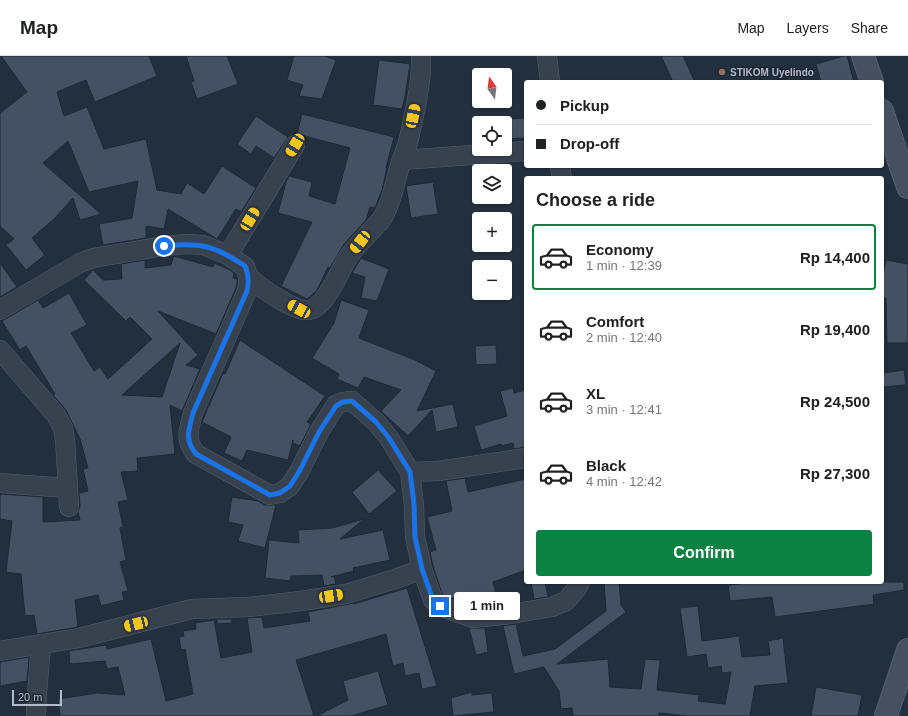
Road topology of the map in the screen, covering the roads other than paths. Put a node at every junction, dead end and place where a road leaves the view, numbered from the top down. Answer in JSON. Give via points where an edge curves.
{"nodes":[{"id":1,"x":421,"y":56,"type":"edge"},
{"id":2,"x":546,"y":56,"type":"edge"},
{"id":3,"x":863,"y":56,"type":"edge"},
{"id":4,"x":550,"y":80,"type":"edge"},
{"id":5,"x":871,"y":80,"type":"edge"},
{"id":6,"x":884,"y":117,"type":"edge"},
{"id":7,"x":295,"y":145,"type":"dead end"},
{"id":8,"x":524,"y":151,"type":"edge"},
{"id":9,"x":402,"y":160,"type":"junction"},
{"id":10,"x":908,"y":187,"type":"edge"},
{"id":11,"x":228,"y":255,"type":"junction"},
{"id":12,"x":248,"y":276,"type":"junction"},
{"id":13,"x":0,"y":310,"type":"edge"},
{"id":14,"x":0,"y":350,"type":"edge"},
{"id":15,"x":524,"y":458,"type":"edge"},
{"id":16,"x":410,"y":472,"type":"junction"},
{"id":17,"x":0,"y":483,"type":"edge"},
{"id":18,"x":422,"y":569,"type":"junction"},
{"id":19,"x":579,"y":584,"type":"edge"},
{"id":20,"x":41,"y":644,"type":"junction"},
{"id":21,"x":908,"y":650,"type":"edge"},
{"id":22,"x":0,"y":651,"type":"edge"},
{"id":23,"x":36,"y":716,"type":"edge"},
{"id":24,"x":886,"y":716,"type":"edge"}],
"edges":[{"from":1,"to":9,"type":"street","via":[[422,66],[416,102]]},
{"from":2,"to":4,"type":"street"},
{"from":3,"to":5,"type":"street"},
{"from":6,"to":10,"type":"street"},
{"from":7,"to":11,"type":"street"},
{"from":8,"to":9,"type":"street"},
{"from":9,"to":12,"type":"street","via":[[392,200],[384,217],[347,258],[332,288],[317,307],[309,310],[299,309],[260,287]]},
{"from":11,"to":12,"type":"street","via":[[245,266]]},
{"from":11,"to":13,"type":"street","via":[[203,245],[186,244],[93,258]]},
{"from":12,"to":16,"type":"street","via":[[247,291],[193,413],[187,434],[190,447],[196,454],[270,495],[280,493],[290,486],[336,406],[352,401],[376,422]]},
{"from":14,"to":17,"type":"street","via":[[56,415],[63,428],[68,497]]},
{"from":15,"to":16,"type":"street","via":[[438,471]]},
{"from":16,"to":18,"type":"street","via":[[415,537]]},
{"from":18,"to":19,"type":"street","via":[[433,600],[440,606],[473,618],[552,607],[566,601]]},
{"from":18,"to":20,"type":"street","via":[[346,594],[248,607],[192,609],[79,638]]},
{"from":20,"to":22,"type":"street"},
{"from":20,"to":23,"type":"street"},
{"from":21,"to":24,"type":"street"}]}
